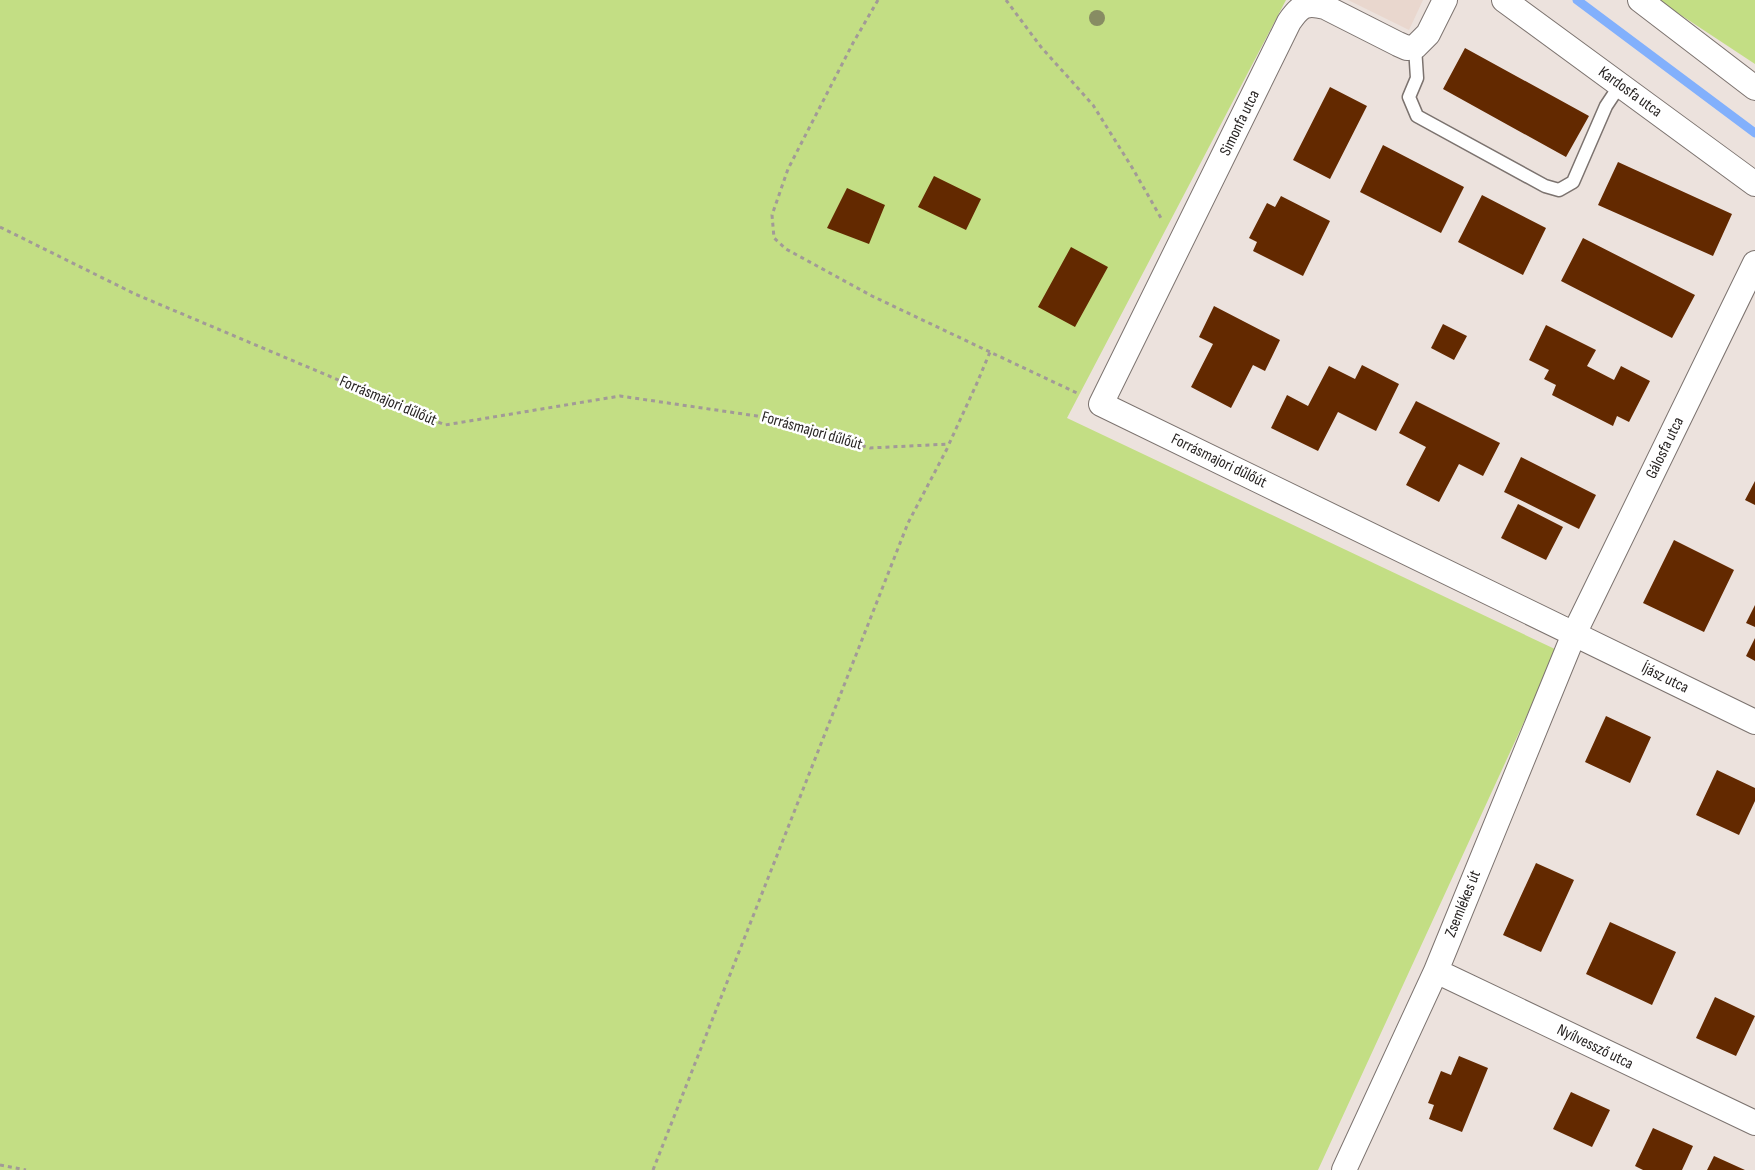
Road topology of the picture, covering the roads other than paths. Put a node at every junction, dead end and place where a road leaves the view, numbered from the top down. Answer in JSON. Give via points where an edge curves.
{"nodes":[{"id":1,"x":1445,"y":0,"type":"edge"},
{"id":2,"x":1504,"y":0,"type":"edge"},
{"id":3,"x":1640,"y":0,"type":"edge"},
{"id":4,"x":1416,"y":47,"type":"junction"},
{"id":5,"x":1620,"y":85,"type":"junction"},
{"id":6,"x":1755,"y":88,"type":"edge"},
{"id":7,"x":1755,"y":184,"type":"edge"},
{"id":8,"x":1755,"y":263,"type":"edge"},
{"id":9,"x":1101,"y":404,"type":"joint"},
{"id":10,"x":1574,"y":634,"type":"junction"},
{"id":11,"x":1755,"y":722,"type":"edge"},
{"id":12,"x":1436,"y":971,"type":"junction"},
{"id":13,"x":1755,"y":1123,"type":"edge"},
{"id":14,"x":1344,"y":1170,"type":"edge"}],
"edges":[{"from":1,"to":4,"type":"street","via":[[1428,34]]},
{"from":2,"to":5,"type":"street","name":"Kardosfa utca"},
{"from":3,"to":6,"type":"street"},
{"from":4,"to":5,"type":"lane","via":[[1417,78],[1409,97],[1417,116],[1545,186],[1559,190],[1573,182],[1606,106]]},
{"from":4,"to":9,"type":"street","name":"Simonfa utca","via":[[1407,48],[1325,7],[1314,4],[1296,12]]},
{"from":5,"to":7,"type":"street","name":"Kardosfa utca"},
{"from":8,"to":10,"type":"street","name":"Gálosfa utca"},
{"from":9,"to":10,"type":"street","name":"Forrásmajori dűlőút"},
{"from":10,"to":11,"type":"street","name":"Íjász utca"},
{"from":10,"to":12,"type":"street","name":"Zsemlékes út"},
{"from":12,"to":13,"type":"street","name":"Nyílvessző utca"},
{"from":12,"to":14,"type":"street","name":"Zsemlékes út"}]}
